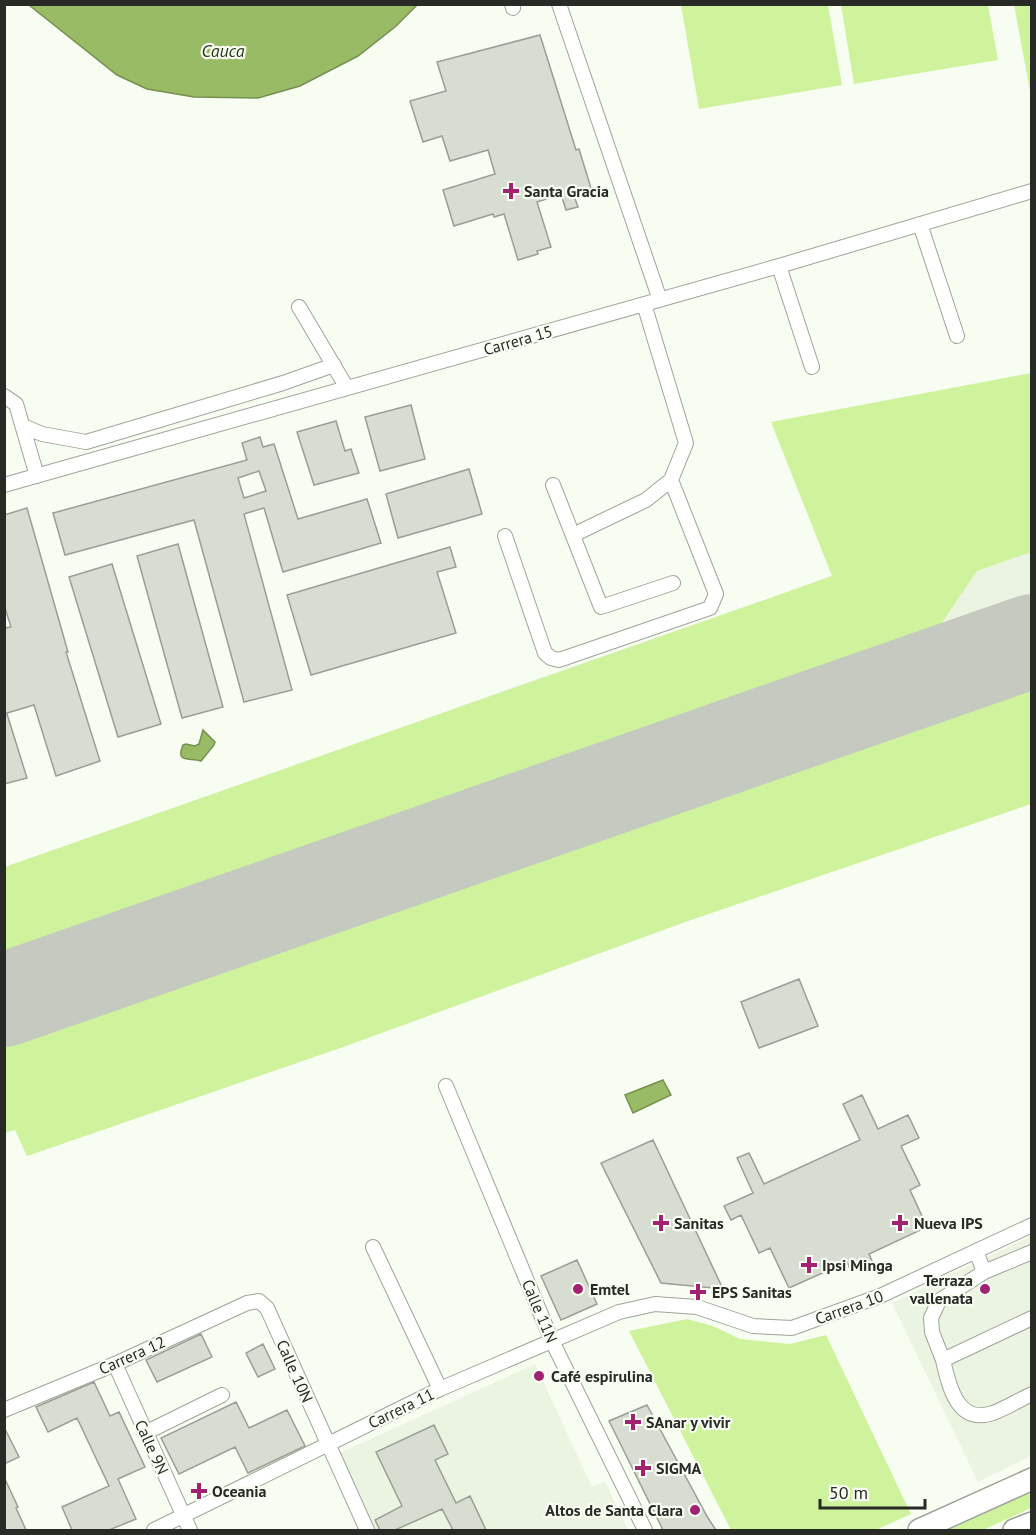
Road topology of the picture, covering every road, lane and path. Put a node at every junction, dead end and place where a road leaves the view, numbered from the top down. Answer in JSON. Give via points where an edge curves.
{"nodes":[{"id":1,"x":559,"y":4,"type":"edge"},
{"id":2,"x":1032,"y":191,"type":"edge"},
{"id":3,"x":920,"y":224,"type":"junction"},
{"id":4,"x":779,"y":266,"type":"junction"},
{"id":5,"x":660,"y":300,"type":"junction"},
{"id":6,"x":644,"y":304,"type":"junction"},
{"id":7,"x":299,"y":307,"type":"dead end"},
{"id":8,"x":957,"y":336,"type":"dead end"},
{"id":9,"x":333,"y":365,"type":"junction"},
{"id":10,"x":812,"y":368,"type":"dead end"},
{"id":11,"x":347,"y":388,"type":"junction"},
{"id":12,"x":4,"y":396,"type":"edge"},
{"id":13,"x":23,"y":426,"type":"junction"},
{"id":14,"x":37,"y":476,"type":"junction"},
{"id":15,"x":671,"y":480,"type":"junction"},
{"id":16,"x":4,"y":485,"type":"edge"},
{"id":17,"x":553,"y":485,"type":"dead end"},
{"id":18,"x":573,"y":535,"type":"junction"},
{"id":19,"x":505,"y":536,"type":"dead end"},
{"id":20,"x":674,"y":583,"type":"dead end"},
{"id":21,"x":446,"y":1086,"type":"dead end"},
{"id":22,"x":1032,"y":1225,"type":"edge"},
{"id":23,"x":373,"y":1247,"type":"dead end"},
{"id":24,"x":976,"y":1251,"type":"junction"},
{"id":25,"x":1032,"y":1252,"type":"edge"},
{"id":26,"x":984,"y":1272,"type":"junction"},
{"id":27,"x":259,"y":1301,"type":"joint"},
{"id":28,"x":655,"y":1304,"type":"joint"},
{"id":29,"x":1032,"y":1318,"type":"edge"},
{"id":30,"x":552,"y":1341,"type":"junction"},
{"id":31,"x":944,"y":1360,"type":"junction"},
{"id":32,"x":115,"y":1364,"type":"junction"},
{"id":33,"x":440,"y":1389,"type":"junction"},
{"id":34,"x":1032,"y":1394,"type":"edge"},
{"id":35,"x":222,"y":1395,"type":"dead end"},
{"id":36,"x":4,"y":1410,"type":"edge"},
{"id":37,"x":145,"y":1432,"type":"junction"},
{"id":38,"x":327,"y":1444,"type":"junction"},
{"id":39,"x":1032,"y":1479,"type":"edge"},
{"id":40,"x":184,"y":1517,"type":"junction"},
{"id":41,"x":1032,"y":1522,"type":"edge"},
{"id":42,"x":154,"y":1530,"type":"edge"},
{"id":43,"x":190,"y":1530,"type":"edge"},
{"id":44,"x":367,"y":1530,"type":"edge"},
{"id":45,"x":645,"y":1530,"type":"edge"},
{"id":46,"x":920,"y":1530,"type":"edge"},
{"id":47,"x":1014,"y":1530,"type":"edge"}],
"edges":[{"from":1,"to":5,"type":"street"},
{"from":2,"to":3,"type":"street","name":"Carrera 15"},
{"from":3,"to":4,"type":"street","name":"Carrera 15"},
{"from":3,"to":8,"type":"street"},
{"from":4,"to":5,"type":"street","name":"Carrera 15"},
{"from":4,"to":10,"type":"street"},
{"from":5,"to":6,"type":"street","name":"Carrera 15"},
{"from":6,"to":11,"type":"street","name":"Carrera 15"},
{"from":6,"to":15,"type":"street","via":[[686,443]]},
{"from":7,"to":9,"type":"street"},
{"from":9,"to":11,"type":"street"},
{"from":9,"to":13,"type":"street","via":[[86,442],[42,434]]},
{"from":11,"to":14,"type":"street","name":"Carrera 15"},
{"from":12,"to":13,"type":"street","via":[[16,404]]},
{"from":13,"to":14,"type":"street"},
{"from":14,"to":16,"type":"street","name":"Carrera 15"},
{"from":15,"to":18,"type":"street","via":[[646,500]]},
{"from":15,"to":19,"type":"street","via":[[716,594],[714,602],[710,608],[559,660],[545,653]]},
{"from":17,"to":18,"type":"street"},
{"from":18,"to":20,"type":"street","via":[[601,607]]},
{"from":21,"to":30,"type":"street","name":"Calle 11N"},
{"from":22,"to":24,"type":"street","name":"Carrera 10"},
{"from":23,"to":33,"type":"street"},
{"from":24,"to":26,"type":"street"},
{"from":24,"to":28,"type":"street","name":"Carrera 10","via":[[880,1296],[792,1328],[753,1326],[697,1307]]},
{"from":25,"to":26,"type":"street"},
{"from":26,"to":31,"type":"street","via":[[939,1301],[931,1318],[932,1332]]},
{"from":27,"to":32,"type":"street","name":"Carrera 12"},
{"from":27,"to":38,"type":"street","name":"Calle 10N","via":[[267,1308]]},
{"from":28,"to":30,"type":"street","name":"Carrera 11","via":[[619,1311]]},
{"from":29,"to":31,"type":"street"},
{"from":30,"to":33,"type":"street","name":"Carrera 11"},
{"from":30,"to":45,"type":"street","name":"Calle 11N"},
{"from":31,"to":34,"type":"street","via":[[957,1401],[969,1414],[992,1413]]},
{"from":32,"to":36,"type":"street","name":"Carrera 12"},
{"from":32,"to":37,"type":"street","name":"Calle 9N"},
{"from":33,"to":38,"type":"street","name":"Carrera 11"},
{"from":35,"to":37,"type":"street"},
{"from":37,"to":40,"type":"street","name":"Calle 9N"},
{"from":38,"to":40,"type":"street","name":"Carrera 11"},
{"from":38,"to":44,"type":"street","name":"Calle 10N"},
{"from":39,"to":46,"type":"main road"},
{"from":40,"to":42,"type":"street","name":"Carrera 11"},
{"from":40,"to":43,"type":"street","name":"Calle 9N"},
{"from":41,"to":47,"type":"main road"}]}
